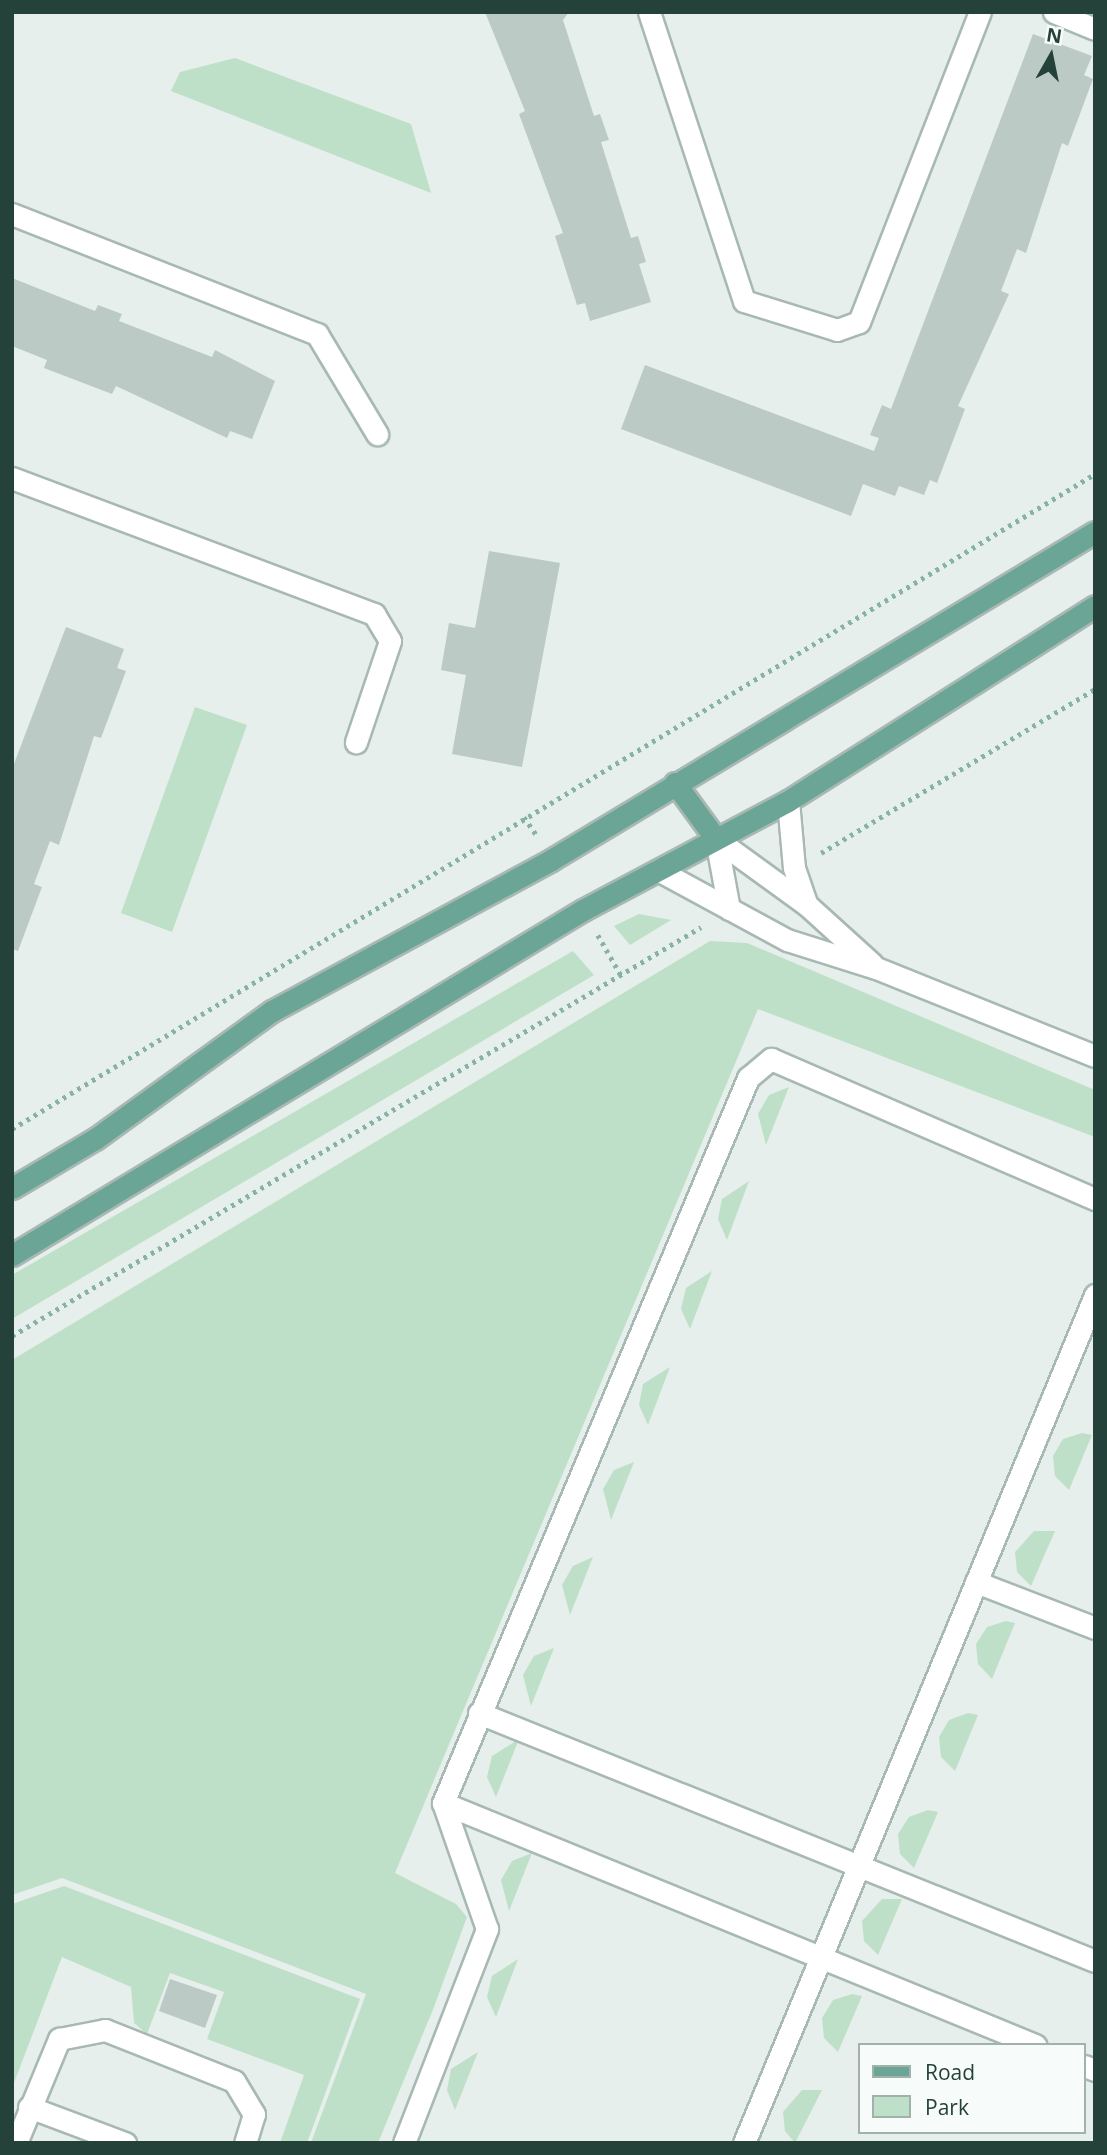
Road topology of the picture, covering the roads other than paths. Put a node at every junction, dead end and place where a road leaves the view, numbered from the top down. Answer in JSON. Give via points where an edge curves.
{"nodes":[{"id":1,"x":649,"y":12,"type":"edge"},
{"id":2,"x":980,"y":12,"type":"edge"},
{"id":3,"x":1054,"y":12,"type":"edge"},
{"id":4,"x":1095,"y":29,"type":"edge"},
{"id":5,"x":12,"y":214,"type":"edge"},
{"id":6,"x":377,"y":434,"type":"dead end"},
{"id":7,"x":12,"y":478,"type":"edge"},
{"id":8,"x":1095,"y":532,"type":"edge"},
{"id":9,"x":1095,"y":606,"type":"edge"},
{"id":10,"x":356,"y":742,"type":"dead end"},
{"id":11,"x":675,"y":783,"type":"junction"},
{"id":12,"x":788,"y":801,"type":"junction"},
{"id":13,"x":716,"y":839,"type":"junction"},
{"id":14,"x":658,"y":870,"type":"junction"},
{"id":15,"x":807,"y":905,"type":"junction"},
{"id":16,"x":729,"y":909,"type":"junction"},
{"id":17,"x":876,"y":968,"type":"junction"},
{"id":18,"x":1095,"y":1056,"type":"edge"},
{"id":19,"x":12,"y":1188,"type":"edge"},
{"id":20,"x":1095,"y":1199,"type":"edge"},
{"id":21,"x":12,"y":1255,"type":"edge"},
{"id":22,"x":1095,"y":1295,"type":"edge"},
{"id":23,"x":976,"y":1582,"type":"junction"},
{"id":24,"x":1095,"y":1628,"type":"edge"},
{"id":25,"x":479,"y":1713,"type":"junction"},
{"id":26,"x":443,"y":1802,"type":"junction"},
{"id":27,"x":859,"y":1865,"type":"junction"},
{"id":28,"x":822,"y":1955,"type":"junction"},
{"id":29,"x":1095,"y":1961,"type":"edge"},
{"id":30,"x":1030,"y":2043,"type":"edge"},
{"id":31,"x":29,"y":2107,"type":"junction"},
{"id":32,"x":16,"y":2143,"type":"edge"},
{"id":33,"x":125,"y":2143,"type":"edge"},
{"id":34,"x":245,"y":2143,"type":"edge"},
{"id":35,"x":404,"y":2143,"type":"edge"},
{"id":36,"x":744,"y":2143,"type":"edge"}],
"edges":[{"from":1,"to":2,"type":"lane","via":[[744,301],[837,330],[859,322]]},
{"from":3,"to":4,"type":"lane"},
{"from":5,"to":6,"type":"lane","via":[[317,334]]},
{"from":7,"to":10,"type":"lane","via":[[374,614],[390,641]]},
{"from":8,"to":11,"type":"main road"},
{"from":9,"to":12,"type":"main road"},
{"from":11,"to":13,"type":"main road"},
{"from":11,"to":19,"type":"main road","via":[[551,860],[272,1011],[95,1139]]},
{"from":12,"to":13,"type":"main road"},
{"from":12,"to":15,"type":"lane","via":[[794,868]]},
{"from":13,"to":14,"type":"main road"},
{"from":13,"to":15,"type":"lane"},
{"from":13,"to":16,"type":"lane"},
{"from":14,"to":16,"type":"lane"},
{"from":14,"to":21,"type":"main road"},
{"from":15,"to":17,"type":"lane"},
{"from":16,"to":17,"type":"lane","via":[[787,940]]},
{"from":17,"to":18,"type":"lane"},
{"from":20,"to":25,"type":"lane","via":[[771,1059],[748,1078]]},
{"from":22,"to":23,"type":"lane"},
{"from":23,"to":24,"type":"lane"},
{"from":23,"to":27,"type":"lane"},
{"from":25,"to":26,"type":"lane"},
{"from":25,"to":27,"type":"lane"},
{"from":26,"to":28,"type":"lane"},
{"from":26,"to":35,"type":"lane","via":[[488,1929]]},
{"from":27,"to":28,"type":"lane"},
{"from":27,"to":29,"type":"lane"},
{"from":28,"to":30,"type":"lane"},
{"from":28,"to":36,"type":"lane"},
{"from":31,"to":32,"type":"lane"},
{"from":31,"to":33,"type":"lane"},
{"from":31,"to":34,"type":"lane","via":[[59,2039],[105,2030],[234,2081],[254,2114]]}]}
